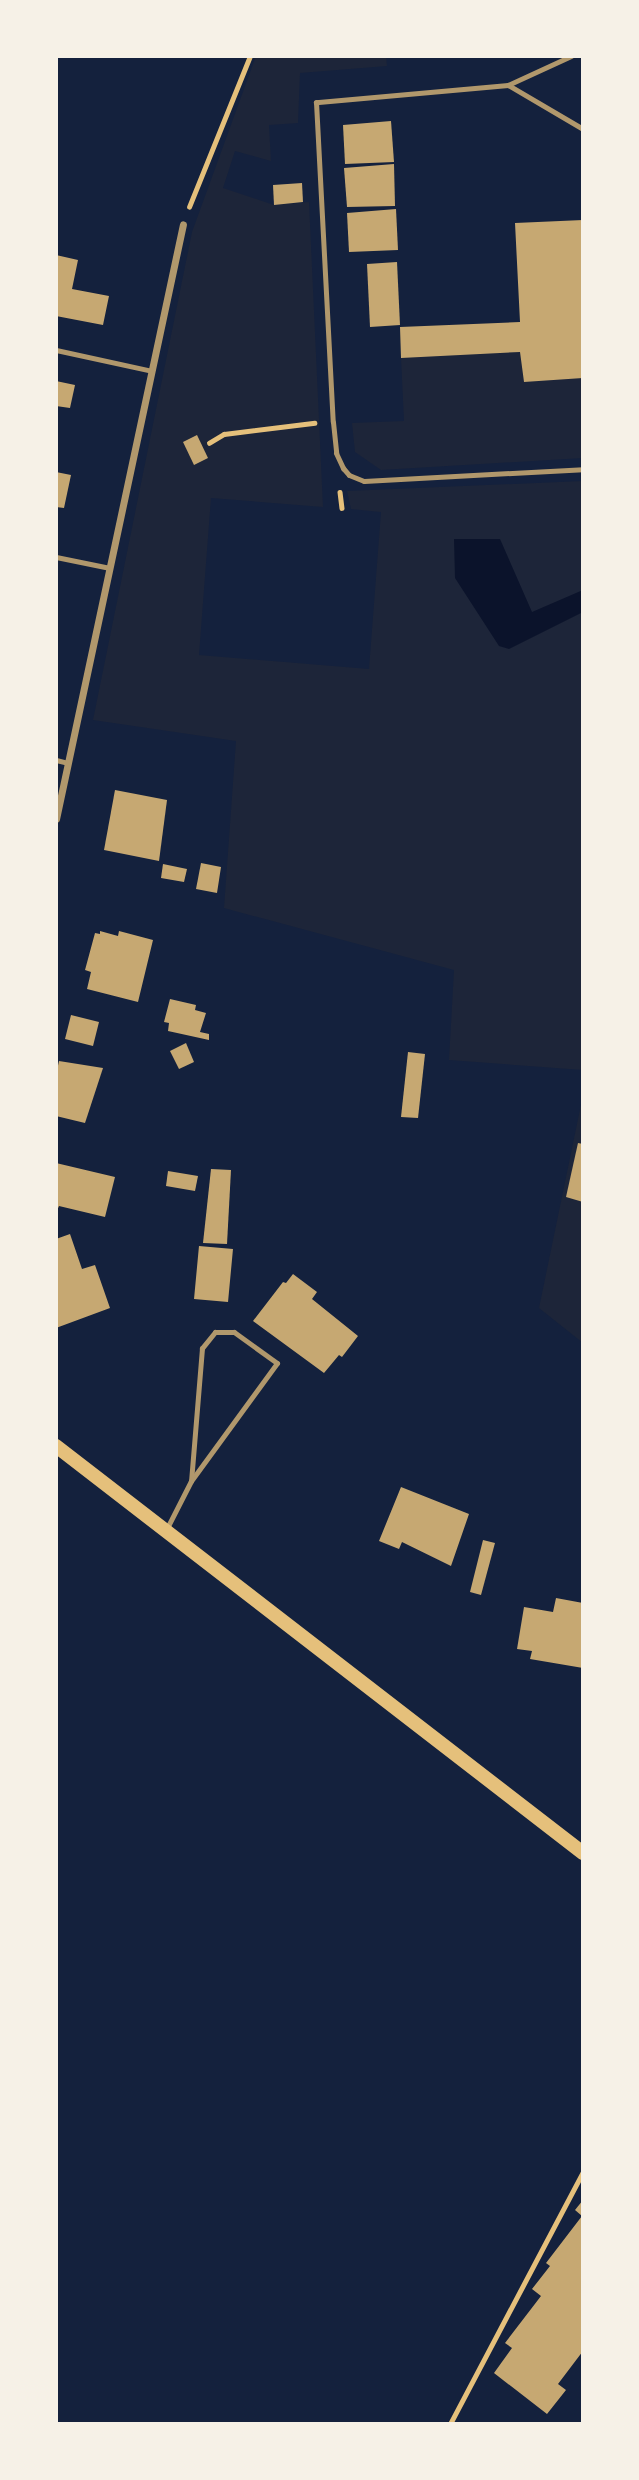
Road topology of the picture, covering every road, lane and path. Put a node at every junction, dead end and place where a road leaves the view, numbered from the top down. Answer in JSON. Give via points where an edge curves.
{"nodes":[{"id":1,"x":250,"y":56,"type":"edge"},
{"id":2,"x":571,"y":56,"type":"edge"},
{"id":3,"x":508,"y":85,"type":"junction"},
{"id":4,"x":583,"y":130,"type":"edge"},
{"id":5,"x":183,"y":224,"type":"joint"},
{"id":6,"x":56,"y":350,"type":"edge"},
{"id":7,"x":152,"y":371,"type":"junction"},
{"id":8,"x":333,"y":422,"type":"junction"},
{"id":9,"x":209,"y":443,"type":"dead end"},
{"id":10,"x":583,"y":469,"type":"edge"},
{"id":11,"x":56,"y":557,"type":"edge"},
{"id":12,"x":110,"y":568,"type":"junction"},
{"id":13,"x":56,"y":760,"type":"edge"},
{"id":14,"x":68,"y":763,"type":"junction"},
{"id":15,"x":56,"y":819,"type":"edge"},
{"id":16,"x":56,"y":1446,"type":"edge"},
{"id":17,"x":191,"y":1481,"type":"junction"},
{"id":18,"x":166,"y":1530,"type":"junction"},
{"id":19,"x":583,"y":1853,"type":"edge"},
{"id":20,"x":583,"y":2172,"type":"edge"},
{"id":21,"x":450,"y":2424,"type":"edge"}],
"edges":[{"from":1,"to":5,"type":"path"},
{"from":2,"to":3,"type":"lane"},
{"from":3,"to":4,"type":"lane"},
{"from":3,"to":8,"type":"lane","via":[[316,102]]},
{"from":5,"to":7,"type":"street"},
{"from":6,"to":7,"type":"lane"},
{"from":7,"to":12,"type":"street"},
{"from":8,"to":9,"type":"path","via":[[224,434]]},
{"from":8,"to":10,"type":"lane","via":[[336,453],[343,468],[364,481]]},
{"from":11,"to":12,"type":"lane"},
{"from":12,"to":14,"type":"street"},
{"from":13,"to":14,"type":"lane"},
{"from":14,"to":15,"type":"street"},
{"from":16,"to":18,"type":"main road"},
{"from":17,"to":17,"type":"lane","via":[[277,1363],[234,1332],[215,1332],[201,1348]]},
{"from":17,"to":18,"type":"lane"},
{"from":18,"to":19,"type":"main road"},
{"from":20,"to":21,"type":"path"}]}
